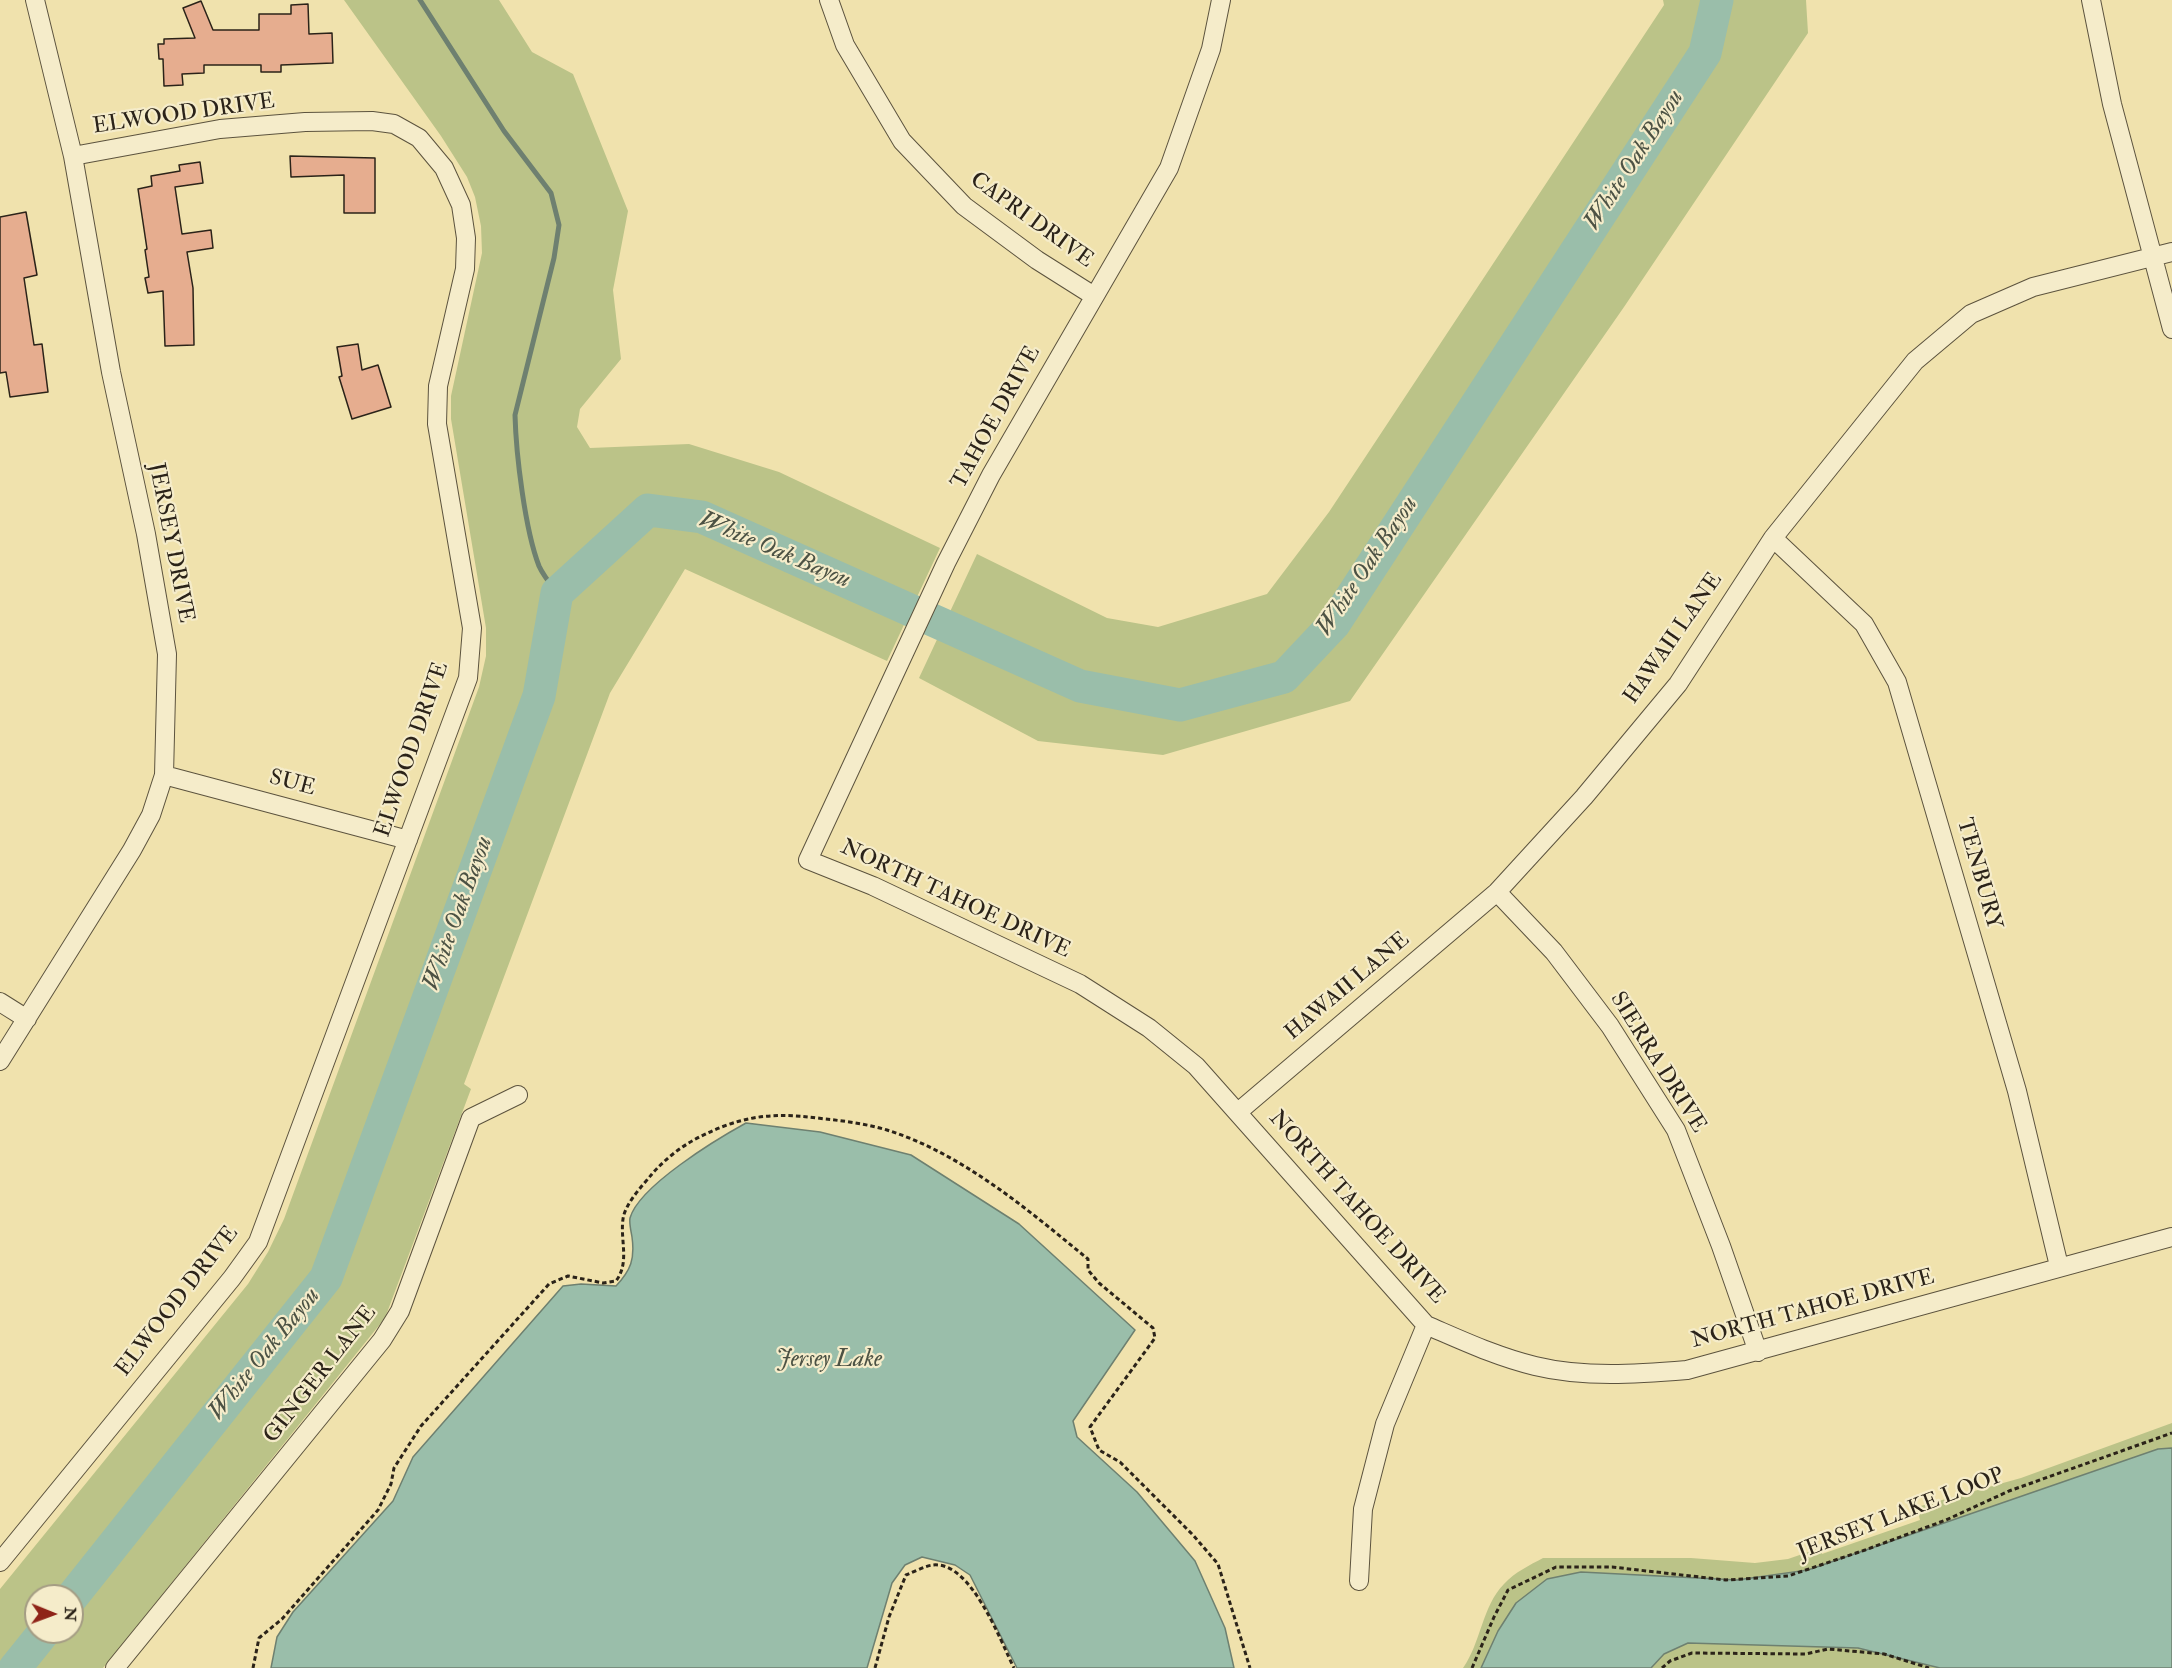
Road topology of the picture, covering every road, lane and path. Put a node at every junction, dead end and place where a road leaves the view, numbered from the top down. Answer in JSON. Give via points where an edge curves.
{"nodes":[{"id":1,"x":35,"y":0,"type":"edge"},
{"id":2,"x":829,"y":0,"type":"edge"},
{"id":3,"x":1221,"y":0,"type":"edge"},
{"id":4,"x":2091,"y":0,"type":"edge"},
{"id":5,"x":73,"y":156,"type":"junction"},
{"id":6,"x":2172,"y":252,"type":"edge"},
{"id":7,"x":2152,"y":258,"type":"junction"},
{"id":8,"x":1094,"y":296,"type":"junction"},
{"id":9,"x":2172,"y":329,"type":"edge"},
{"id":10,"x":1773,"y":538,"type":"junction"},
{"id":11,"x":164,"y":775,"type":"junction"},
{"id":12,"x":408,"y":840,"type":"junction"},
{"id":13,"x":808,"y":860,"type":"joint"},
{"id":14,"x":1497,"y":892,"type":"junction"},
{"id":15,"x":0,"y":1002,"type":"edge"},
{"id":16,"x":27,"y":1019,"type":"junction"},
{"id":17,"x":0,"y":1061,"type":"edge"},
{"id":18,"x":518,"y":1095,"type":"dead end"},
{"id":19,"x":1238,"y":1112,"type":"junction"},
{"id":20,"x":2172,"y":1237,"type":"edge"},
{"id":21,"x":2059,"y":1266,"type":"junction"},
{"id":22,"x":1426,"y":1325,"type":"junction"},
{"id":23,"x":1758,"y":1352,"type":"junction"},
{"id":24,"x":2172,"y":1433,"type":"edge"},
{"id":25,"x":0,"y":1562,"type":"edge"},
{"id":26,"x":1359,"y":1581,"type":"dead end"},
{"id":27,"x":116,"y":1668,"type":"edge"},
{"id":28,"x":253,"y":1668,"type":"edge"},
{"id":29,"x":875,"y":1668,"type":"edge"},
{"id":30,"x":1014,"y":1668,"type":"edge"},
{"id":31,"x":1250,"y":1668,"type":"edge"},
{"id":32,"x":1472,"y":1668,"type":"edge"},
{"id":33,"x":1662,"y":1668,"type":"edge"},
{"id":34,"x":1929,"y":1668,"type":"edge"}],
"edges":[{"from":1,"to":5,"type":"street","name":"JERSEY DRIVE"},
{"from":2,"to":8,"type":"street","name":"CAPRI DRIVE","via":[[845,45],[902,141],[964,207]]},
{"from":3,"to":8,"type":"street","name":"TAHOE DRIVE","via":[[1211,49],[1169,168]]},
{"from":4,"to":7,"type":"street","via":[[2112,104]]},
{"from":5,"to":11,"type":"street","name":"JERSEY DRIVE","via":[[167,654]]},
{"from":5,"to":12,"type":"street","name":"ELWOOD DRIVE","via":[[220,129],[372,121],[394,124],[419,138],[444,168],[461,205],[466,238],[465,269],[438,386],[437,423],[472,628],[468,678]]},
{"from":6,"to":7,"type":"street","name":"HAWAII LANE"},
{"from":7,"to":9,"type":"street"},
{"from":7,"to":10,"type":"street","name":"HAWAII LANE","via":[[2033,287],[1971,314],[1915,361]]},
{"from":8,"to":13,"type":"street","name":"TAHOE DRIVE","via":[[991,475],[946,563]]},
{"from":10,"to":14,"type":"street","name":"HAWAII LANE","via":[[1678,684],[1584,797]]},
{"from":10,"to":21,"type":"street","name":"TENBURY","via":[[1864,624],[1897,682],[2017,1091]]},
{"from":11,"to":12,"type":"street","name":"SUE"},
{"from":11,"to":16,"type":"street","name":"JERSEY DRIVE","via":[[151,814],[132,850]]},
{"from":12,"to":25,"type":"street","name":"ELWOOD DRIVE","via":[[258,1242]]},
{"from":13,"to":19,"type":"street","name":"NORTH TAHOE DRIVE","via":[[873,886],[1080,984],[1149,1029],[1196,1066]]},
{"from":14,"to":19,"type":"street","name":"HAWAII LANE"},
{"from":14,"to":23,"type":"street","name":"SIERRA DRIVE","via":[[1554,952],[1610,1026],[1677,1130]]},
{"from":15,"to":16,"type":"street"},
{"from":16,"to":17,"type":"street","name":"JERSEY DRIVE"},
{"from":18,"to":27,"type":"street","name":"GINGER LANE","via":[[471,1118],[400,1311],[382,1340]]},
{"from":19,"to":22,"type":"street","name":"NORTH TAHOE DRIVE"},
{"from":20,"to":21,"type":"street","name":"NORTH TAHOE DRIVE"},
{"from":21,"to":23,"type":"street","name":"NORTH TAHOE DRIVE"},
{"from":22,"to":23,"type":"street","name":"NORTH TAHOE DRIVE","via":[[1536,1366],[1620,1375],[1687,1370]]},
{"from":22,"to":26,"type":"street","via":[[1382,1435],[1363,1509]]},
{"from":24,"to":32,"type":"path","name":"JERSEY LAKE LOOP","via":[[2009,1491],[1896,1539],[1788,1576],[1726,1580],[1612,1567],[1556,1567],[1508,1590]]},
{"from":28,"to":31,"type":"path","via":[[259,1638],[282,1619],[378,1510],[394,1468],[421,1426],[549,1284],[568,1276],[603,1283],[616,1281],[624,1263],[626,1210],[653,1173],[678,1148],[708,1132],[751,1117],[784,1114],[852,1122],[888,1131],[979,1176],[1088,1259],[1088,1270],[1099,1283],[1153,1328],[1155,1338],[1090,1427],[1092,1435],[1099,1450],[1120,1462],[1218,1564]]},
{"from":29,"to":30,"type":"path","via":[[888,1617],[906,1575],[934,1565],[957,1572],[983,1604]]},
{"from":33,"to":34,"type":"path","via":[[1692,1653],[1806,1654],[1828,1649],[1884,1654]]}]}
